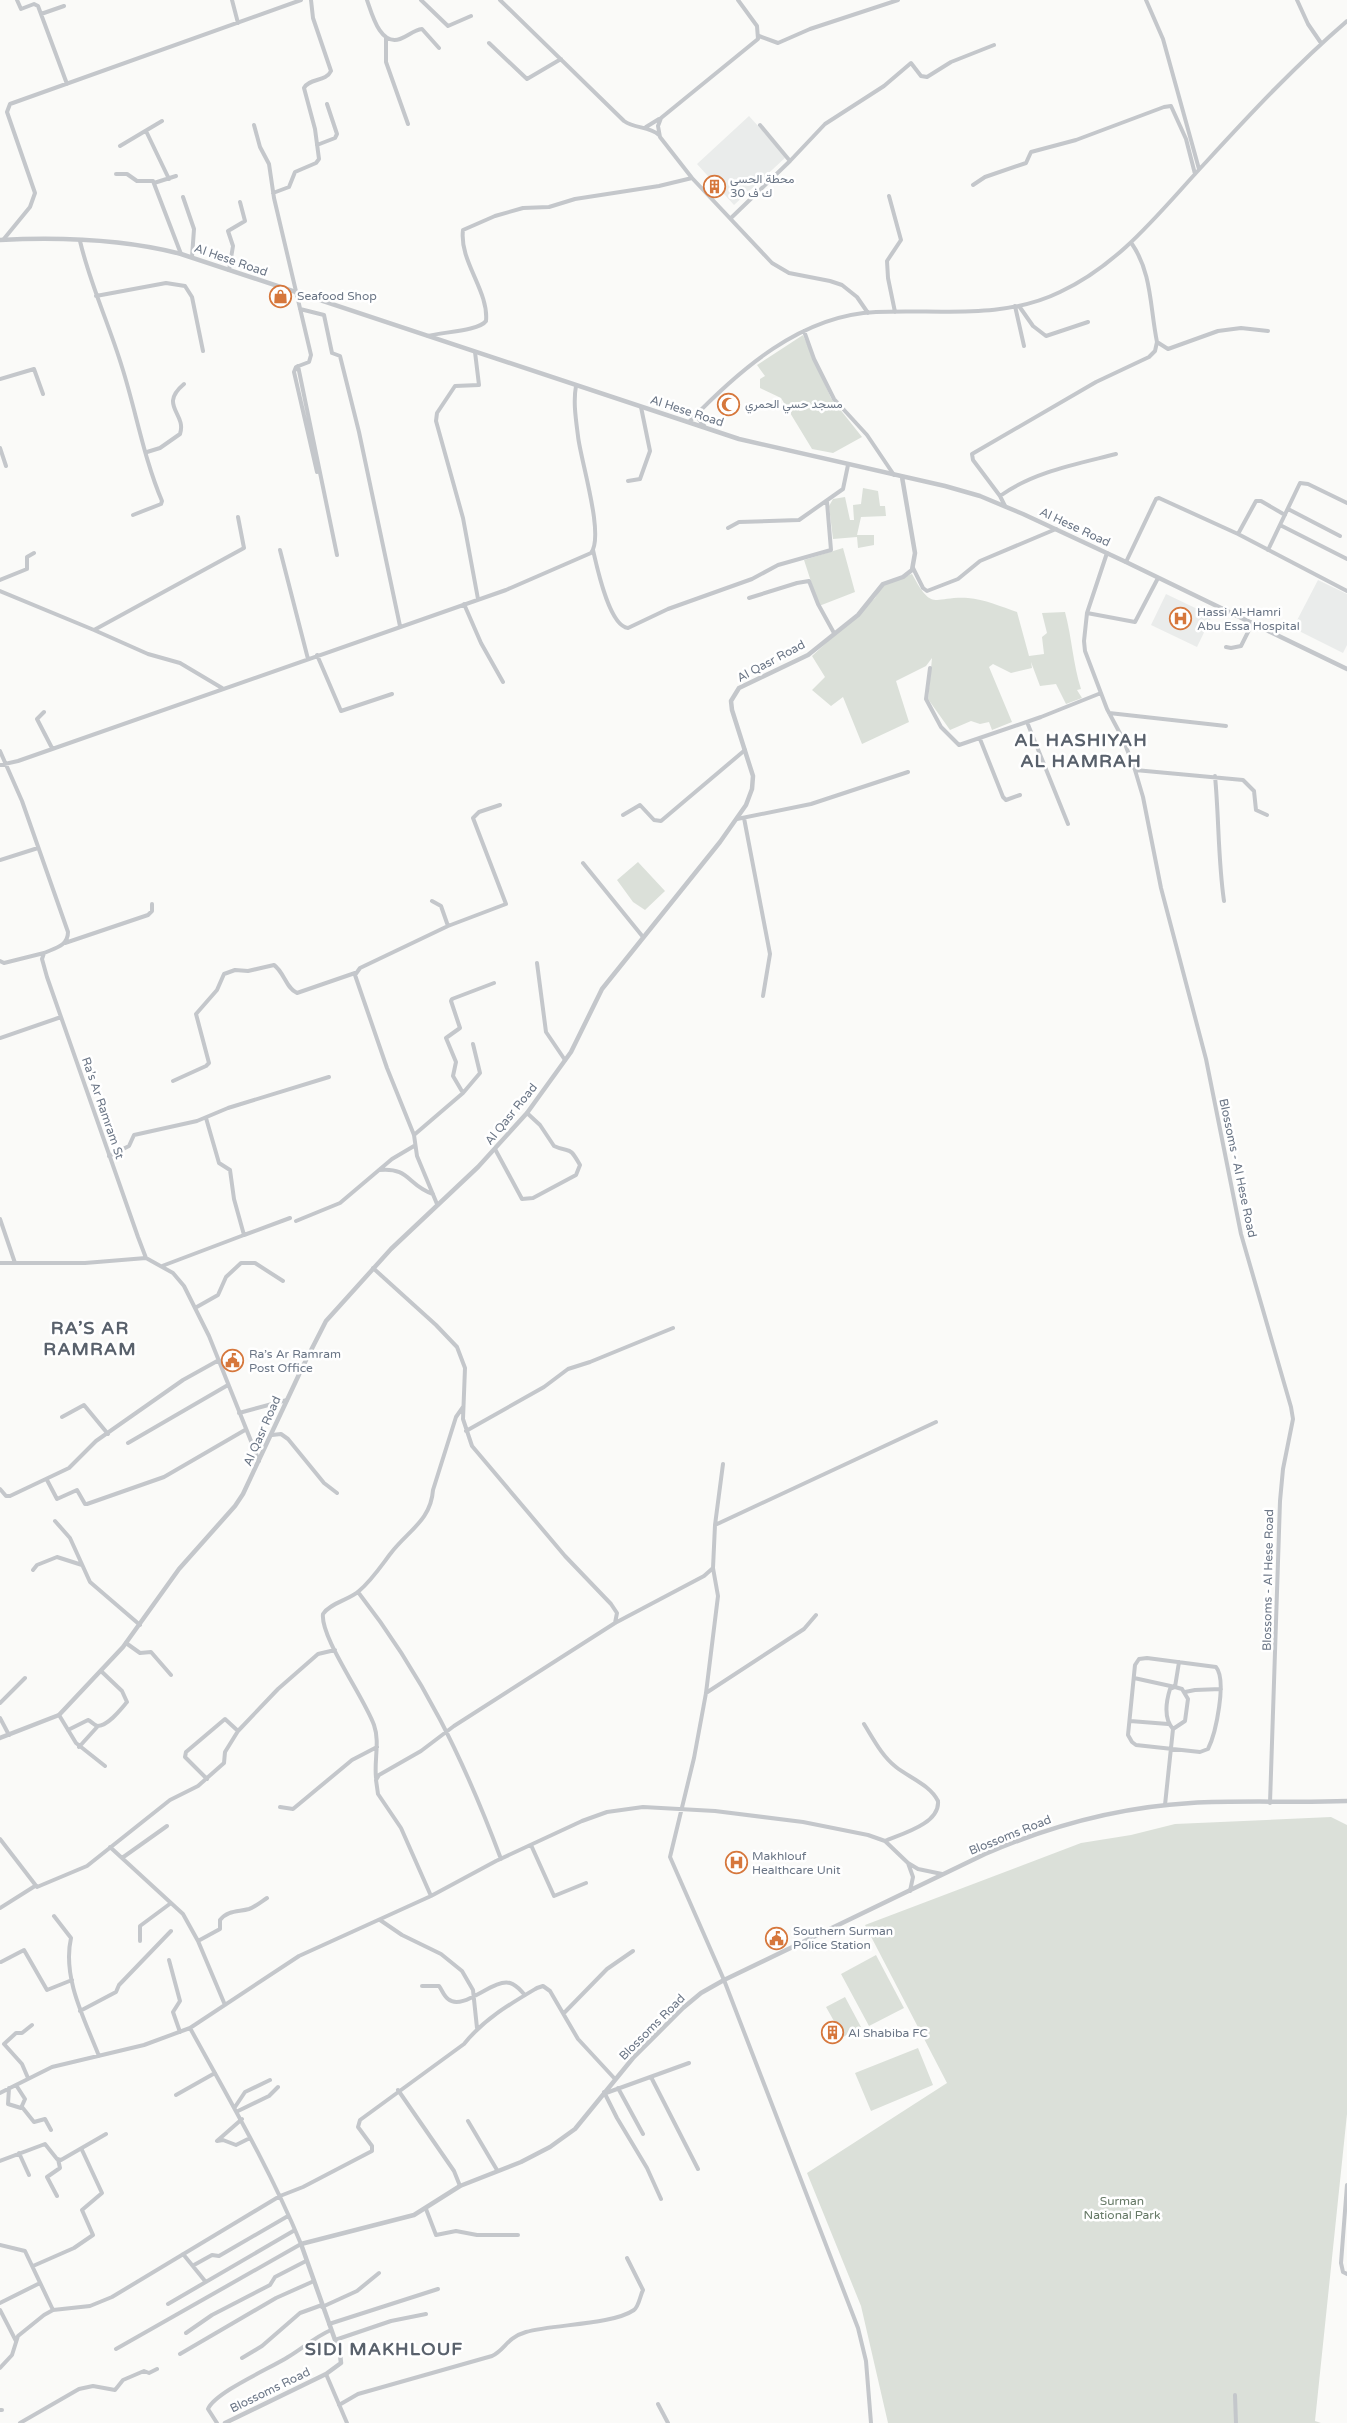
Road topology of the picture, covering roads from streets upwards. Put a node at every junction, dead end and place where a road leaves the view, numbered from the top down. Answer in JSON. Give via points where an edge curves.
{"nodes":[{"id":1,"x":17,"y":0,"type":"edge"},
{"id":2,"x":232,"y":0,"type":"edge"},
{"id":3,"x":302,"y":0,"type":"edge"},
{"id":4,"x":311,"y":0,"type":"edge"},
{"id":5,"x":367,"y":0,"type":"edge"},
{"id":6,"x":421,"y":0,"type":"edge"},
{"id":7,"x":500,"y":0,"type":"edge"},
{"id":8,"x":738,"y":0,"type":"edge"},
{"id":9,"x":898,"y":0,"type":"edge"},
{"id":10,"x":1146,"y":0,"type":"edge"},
{"id":11,"x":1297,"y":0,"type":"edge"},
{"id":12,"x":64,"y":6,"type":"dead end"},
{"id":13,"x":41,"y":14,"type":"junction"},
{"id":14,"x":471,"y":16,"type":"dead end"},
{"id":15,"x":1347,"y":21,"type":"edge"},
{"id":16,"x":238,"y":23,"type":"junction"},
{"id":17,"x":759,"y":36,"type":"junction"},
{"id":18,"x":386,"y":37,"type":"junction"},
{"id":19,"x":489,"y":43,"type":"dead end"},
{"id":20,"x":1321,"y":44,"type":"junction"},
{"id":21,"x":994,"y":46,"type":"dead end"},
{"id":22,"x":439,"y":48,"type":"dead end"},
{"id":23,"x":561,"y":59,"type":"junction"},
{"id":24,"x":66,"y":84,"type":"junction"},
{"id":25,"x":327,"y":104,"type":"dead end"},
{"id":26,"x":661,"y":118,"type":"junction"},
{"id":27,"x":162,"y":121,"type":"dead end"},
{"id":28,"x":408,"y":124,"type":"dead end"},
{"id":29,"x":254,"y":125,"type":"dead end"},
{"id":30,"x":760,"y":125,"type":"dead end"},
{"id":31,"x":645,"y":128,"type":"junction"},
{"id":32,"x":146,"y":131,"type":"junction"},
{"id":33,"x":659,"y":135,"type":"junction"},
{"id":34,"x":317,"y":145,"type":"junction"},
{"id":35,"x":120,"y":146,"type":"dead end"},
{"id":36,"x":790,"y":161,"type":"junction"},
{"id":37,"x":1199,"y":170,"type":"junction"},
{"id":38,"x":116,"y":174,"type":"dead end"},
{"id":39,"x":1195,"y":174,"type":"junction"},
{"id":40,"x":176,"y":176,"type":"dead end"},
{"id":41,"x":169,"y":178,"type":"junction"},
{"id":42,"x":692,"y":178,"type":"junction"},
{"id":43,"x":154,"y":183,"type":"junction"},
{"id":44,"x":973,"y":185,"type":"dead end"},
{"id":45,"x":273,"y":193,"type":"junction"},
{"id":46,"x":888,"y":196,"type":"dead end"},
{"id":47,"x":183,"y":197,"type":"dead end"},
{"id":48,"x":240,"y":202,"type":"dead end"},
{"id":49,"x":731,"y":218,"type":"junction"},
{"id":50,"x":2,"y":240,"type":"edge"},
{"id":51,"x":80,"y":241,"type":"junction"},
{"id":52,"x":1132,"y":244,"type":"junction"},
{"id":53,"x":181,"y":254,"type":"junction"},
{"id":54,"x":192,"y":257,"type":"junction"},
{"id":55,"x":229,"y":270,"type":"junction"},
{"id":56,"x":296,"y":293,"type":"junction"},
{"id":57,"x":96,"y":296,"type":"junction"},
{"id":58,"x":1017,"y":306,"type":"junction"},
{"id":59,"x":300,"y":309,"type":"junction"},
{"id":60,"x":895,"y":312,"type":"junction"},
{"id":61,"x":868,"y":313,"type":"junction"},
{"id":62,"x":1088,"y":322,"type":"dead end"},
{"id":63,"x":804,"y":331,"type":"junction"},
{"id":64,"x":1268,"y":331,"type":"dead end"},
{"id":65,"x":426,"y":336,"type":"junction"},
{"id":66,"x":1157,"y":342,"type":"junction"},
{"id":67,"x":1024,"y":346,"type":"dead end"},
{"id":68,"x":203,"y":351,"type":"dead end"},
{"id":69,"x":475,"y":352,"type":"junction"},
{"id":70,"x":298,"y":366,"type":"junction"},
{"id":71,"x":0,"y":379,"type":"edge"},
{"id":72,"x":184,"y":384,"type":"dead end"},
{"id":73,"x":576,"y":386,"type":"junction"},
{"id":74,"x":44,"y":394,"type":"dead end"},
{"id":75,"x":641,"y":407,"type":"junction"},
{"id":76,"x":699,"y":412,"type":"junction"},
{"id":77,"x":689,"y":422,"type":"junction"},
{"id":78,"x":704,"y":428,"type":"junction"},
{"id":79,"x":0,"y":448,"type":"edge"},
{"id":80,"x":147,"y":452,"type":"junction"},
{"id":81,"x":1116,"y":454,"type":"dead end"},
{"id":82,"x":848,"y":465,"type":"junction"},
{"id":83,"x":6,"y":466,"type":"dead end"},
{"id":84,"x":317,"y":472,"type":"dead end"},
{"id":85,"x":894,"y":475,"type":"junction"},
{"id":86,"x":902,"y":477,"type":"junction"},
{"id":87,"x":628,"y":481,"type":"dead end"},
{"id":88,"x":1000,"y":496,"type":"junction"},
{"id":89,"x":827,"y":502,"type":"junction"},
{"id":90,"x":1347,"y":503,"type":"edge"},
{"id":91,"x":1005,"y":506,"type":"junction"},
{"id":92,"x":1288,"y":509,"type":"junction"},
{"id":93,"x":1285,"y":514,"type":"junction"},
{"id":94,"x":133,"y":515,"type":"dead end"},
{"id":95,"x":238,"y":517,"type":"dead end"},
{"id":96,"x":1280,"y":525,"type":"junction"},
{"id":97,"x":728,"y":528,"type":"dead end"},
{"id":98,"x":1056,"y":529,"type":"junction"},
{"id":99,"x":1238,"y":534,"type":"junction"},
{"id":100,"x":1340,"y":536,"type":"dead end"},
{"id":101,"x":280,"y":550,"type":"dead end"},
{"id":102,"x":593,"y":550,"type":"junction"},
{"id":103,"x":1268,"y":550,"type":"junction"},
{"id":104,"x":34,"y":553,"type":"dead end"},
{"id":105,"x":1107,"y":553,"type":"junction"},
{"id":106,"x":337,"y":555,"type":"dead end"},
{"id":107,"x":1347,"y":559,"type":"edge"},
{"id":108,"x":1126,"y":562,"type":"junction"},
{"id":109,"x":913,"y":568,"type":"junction"},
{"id":110,"x":1158,"y":578,"type":"junction"},
{"id":111,"x":0,"y":580,"type":"edge"},
{"id":112,"x":0,"y":591,"type":"edge"},
{"id":113,"x":1347,"y":591,"type":"edge"},
{"id":114,"x":749,"y":598,"type":"dead end"},
{"id":115,"x":478,"y":599,"type":"junction"},
{"id":116,"x":464,"y":604,"type":"junction"},
{"id":117,"x":1087,"y":613,"type":"junction"},
{"id":118,"x":1252,"y":624,"type":"junction"},
{"id":119,"x":400,"y":626,"type":"junction"},
{"id":120,"x":94,"y":630,"type":"junction"},
{"id":121,"x":834,"y":633,"type":"junction"},
{"id":122,"x":1226,"y":647,"type":"dead end"},
{"id":123,"x":318,"y":656,"type":"junction"},
{"id":124,"x":308,"y":659,"type":"junction"},
{"id":125,"x":930,"y":668,"type":"dead end"},
{"id":126,"x":1347,"y":669,"type":"edge"},
{"id":127,"x":503,"y":682,"type":"dead end"},
{"id":128,"x":222,"y":688,"type":"junction"},
{"id":129,"x":1101,"y":693,"type":"junction"},
{"id":130,"x":392,"y":694,"type":"dead end"},
{"id":131,"x":44,"y":712,"type":"dead end"},
{"id":132,"x":1109,"y":713,"type":"junction"},
{"id":133,"x":1027,"y":722,"type":"junction"},
{"id":134,"x":1226,"y":726,"type":"dead end"},
{"id":135,"x":980,"y":739,"type":"junction"},
{"id":136,"x":52,"y":748,"type":"junction"},
{"id":137,"x":745,"y":750,"type":"junction"},
{"id":138,"x":0,"y":751,"type":"edge"},
{"id":139,"x":6,"y":764,"type":"junction"},
{"id":140,"x":0,"y":765,"type":"edge"},
{"id":141,"x":1135,"y":770,"type":"junction"},
{"id":142,"x":908,"y":772,"type":"dead end"},
{"id":143,"x":1216,"y":776,"type":"junction"},
{"id":144,"x":1020,"y":795,"type":"dead end"},
{"id":145,"x":500,"y":804,"type":"dead end"},
{"id":146,"x":623,"y":815,"type":"dead end"},
{"id":147,"x":1267,"y":815,"type":"dead end"},
{"id":148,"x":737,"y":818,"type":"junction"},
{"id":149,"x":744,"y":818,"type":"junction"},
{"id":150,"x":1068,"y":824,"type":"dead end"},
{"id":151,"x":38,"y":848,"type":"junction"},
{"id":152,"x":0,"y":860,"type":"edge"},
{"id":153,"x":583,"y":864,"type":"dead end"},
{"id":154,"x":1224,"y":901,"type":"dead end"},
{"id":155,"x":432,"y":902,"type":"dead end"},
{"id":156,"x":152,"y":904,"type":"dead end"},
{"id":157,"x":448,"y":926,"type":"junction"},
{"id":158,"x":643,"y":937,"type":"junction"},
{"id":159,"x":63,"y":944,"type":"junction"},
{"id":160,"x":44,"y":953,"type":"junction"},
{"id":161,"x":0,"y":961,"type":"edge"},
{"id":162,"x":537,"y":963,"type":"dead end"},
{"id":163,"x":355,"y":974,"type":"junction"},
{"id":164,"x":494,"y":983,"type":"dead end"},
{"id":165,"x":764,"y":996,"type":"dead end"},
{"id":166,"x":61,"y":1017,"type":"junction"},
{"id":167,"x":0,"y":1038,"type":"edge"},
{"id":168,"x":473,"y":1044,"type":"dead end"},
{"id":169,"x":565,"y":1060,"type":"junction"},
{"id":170,"x":329,"y":1077,"type":"dead end"},
{"id":171,"x":173,"y":1081,"type":"dead end"},
{"id":172,"x":463,"y":1093,"type":"junction"},
{"id":173,"x":527,"y":1113,"type":"junction"},
{"id":174,"x":206,"y":1118,"type":"junction"},
{"id":175,"x":414,"y":1135,"type":"junction"},
{"id":176,"x":414,"y":1146,"type":"junction"},
{"id":177,"x":495,"y":1150,"type":"junction"},
{"id":178,"x":109,"y":1156,"type":"junction"},
{"id":179,"x":378,"y":1170,"type":"junction"},
{"id":180,"x":433,"y":1194,"type":"junction"},
{"id":181,"x":437,"y":1204,"type":"junction"},
{"id":182,"x":290,"y":1218,"type":"dead end"},
{"id":183,"x":0,"y":1219,"type":"edge"},
{"id":184,"x":296,"y":1221,"type":"dead end"},
{"id":185,"x":244,"y":1235,"type":"junction"},
{"id":186,"x":146,"y":1258,"type":"junction"},
{"id":187,"x":0,"y":1263,"type":"edge"},
{"id":188,"x":15,"y":1263,"type":"junction"},
{"id":189,"x":162,"y":1266,"type":"junction"},
{"id":190,"x":373,"y":1268,"type":"junction"},
{"id":191,"x":283,"y":1281,"type":"dead end"},
{"id":192,"x":195,"y":1308,"type":"junction"},
{"id":193,"x":673,"y":1328,"type":"dead end"},
{"id":194,"x":218,"y":1360,"type":"junction"},
{"id":195,"x":228,"y":1384,"type":"junction"},
{"id":196,"x":287,"y":1400,"type":"junction"},
{"id":197,"x":463,"y":1407,"type":"junction"},
{"id":198,"x":239,"y":1413,"type":"junction"},
{"id":199,"x":62,"y":1418,"type":"dead end"},
{"id":200,"x":936,"y":1422,"type":"dead end"},
{"id":201,"x":245,"y":1430,"type":"junction"},
{"id":202,"x":466,"y":1431,"type":"junction"},
{"id":203,"x":108,"y":1434,"type":"junction"},
{"id":204,"x":272,"y":1435,"type":"junction"},
{"id":205,"x":128,"y":1443,"type":"dead end"},
{"id":206,"x":260,"y":1461,"type":"junction"},
{"id":207,"x":724,"y":1464,"type":"dead end"},
{"id":208,"x":47,"y":1480,"type":"junction"},
{"id":209,"x":0,"y":1489,"type":"edge"},
{"id":210,"x":337,"y":1493,"type":"dead end"},
{"id":211,"x":55,"y":1521,"type":"dead end"},
{"id":212,"x":715,"y":1525,"type":"junction"},
{"id":213,"x":82,"y":1565,"type":"junction"},
{"id":214,"x":713,"y":1568,"type":"junction"},
{"id":215,"x":33,"y":1570,"type":"dead end"},
{"id":216,"x":358,"y":1592,"type":"junction"},
{"id":217,"x":816,"y":1615,"type":"dead end"},
{"id":218,"x":615,"y":1623,"type":"junction"},
{"id":219,"x":140,"y":1625,"type":"junction"},
{"id":220,"x":126,"y":1643,"type":"junction"},
{"id":221,"x":335,"y":1650,"type":"junction"},
{"id":222,"x":1180,"y":1662,"type":"junction"},
{"id":223,"x":101,"y":1670,"type":"junction"},
{"id":224,"x":171,"y":1675,"type":"dead end"},
{"id":225,"x":25,"y":1678,"type":"dead end"},
{"id":226,"x":1134,"y":1678,"type":"junction"},
{"id":227,"x":1175,"y":1687,"type":"junction"},
{"id":228,"x":1221,"y":1689,"type":"junction"},
{"id":229,"x":1185,"y":1692,"type":"junction"},
{"id":230,"x":706,"y":1693,"type":"junction"},
{"id":231,"x":0,"y":1703,"type":"edge"},
{"id":232,"x":59,"y":1715,"type":"junction"},
{"id":233,"x":0,"y":1718,"type":"edge"},
{"id":234,"x":1130,"y":1721,"type":"junction"},
{"id":235,"x":864,"y":1724,"type":"dead end"},
{"id":236,"x":1168,"y":1724,"type":"junction"},
{"id":237,"x":98,"y":1726,"type":"junction"},
{"id":238,"x":1173,"y":1729,"type":"junction"},
{"id":239,"x":68,"y":1730,"type":"junction"},
{"id":240,"x":238,"y":1731,"type":"junction"},
{"id":241,"x":446,"y":1733,"type":"junction"},
{"id":242,"x":9,"y":1735,"type":"junction"},
{"id":243,"x":0,"y":1738,"type":"edge"},
{"id":244,"x":79,"y":1747,"type":"junction"},
{"id":245,"x":377,"y":1747,"type":"junction"},
{"id":246,"x":1170,"y":1749,"type":"junction"},
{"id":247,"x":105,"y":1766,"type":"dead end"},
{"id":248,"x":207,"y":1779,"type":"junction"},
{"id":249,"x":376,"y":1780,"type":"junction"},
{"id":250,"x":1347,"y":1800,"type":"edge"},
{"id":251,"x":1270,"y":1803,"type":"junction"},
{"id":252,"x":1165,"y":1805,"type":"junction"},
{"id":253,"x":280,"y":1807,"type":"dead end"},
{"id":254,"x":682,"y":1809,"type":"junction"},
{"id":255,"x":167,"y":1826,"type":"dead end"},
{"id":256,"x":0,"y":1839,"type":"edge"},
{"id":257,"x":885,"y":1841,"type":"junction"},
{"id":258,"x":531,"y":1845,"type":"junction"},
{"id":259,"x":110,"y":1847,"type":"junction"},
{"id":260,"x":122,"y":1858,"type":"junction"},
{"id":261,"x":501,"y":1859,"type":"junction"},
{"id":262,"x":908,"y":1864,"type":"junction"},
{"id":263,"x":944,"y":1874,"type":"junction"},
{"id":264,"x":586,"y":1883,"type":"dead end"},
{"id":265,"x":35,"y":1886,"type":"junction"},
{"id":266,"x":910,"y":1891,"type":"junction"},
{"id":267,"x":431,"y":1896,"type":"junction"},
{"id":268,"x":267,"y":1898,"type":"dead end"},
{"id":269,"x":171,"y":1903,"type":"junction"},
{"id":270,"x":0,"y":1908,"type":"edge"},
{"id":271,"x":54,"y":1916,"type":"dead end"},
{"id":272,"x":380,"y":1920,"type":"junction"},
{"id":273,"x":171,"y":1931,"type":"dead end"},
{"id":274,"x":140,"y":1941,"type":"dead end"},
{"id":275,"x":198,"y":1941,"type":"junction"},
{"id":276,"x":633,"y":1951,"type":"dead end"},
{"id":277,"x":170,"y":1960,"type":"dead end"},
{"id":278,"x":1,"y":1962,"type":"dead end"},
{"id":279,"x":72,"y":1980,"type":"junction"},
{"id":280,"x":724,"y":1980,"type":"junction"},
{"id":281,"x":422,"y":1986,"type":"dead end"},
{"id":282,"x":525,"y":1995,"type":"junction"},
{"id":283,"x":472,"y":1996,"type":"junction"},
{"id":284,"x":225,"y":2005,"type":"junction"},
{"id":285,"x":80,"y":2010,"type":"junction"},
{"id":286,"x":564,"y":2013,"type":"junction"},
{"id":287,"x":32,"y":2025,"type":"dead end"},
{"id":288,"x":190,"y":2028,"type":"junction"},
{"id":289,"x":477,"y":2028,"type":"junction"},
{"id":290,"x":180,"y":2032,"type":"junction"},
{"id":291,"x":0,"y":2040,"type":"edge"},
{"id":292,"x":4,"y":2044,"type":"junction"},
{"id":293,"x":99,"y":2056,"type":"junction"},
{"id":294,"x":689,"y":2063,"type":"dead end"},
{"id":295,"x":215,"y":2074,"type":"junction"},
{"id":296,"x":650,"y":2077,"type":"junction"},
{"id":297,"x":28,"y":2078,"type":"junction"},
{"id":298,"x":615,"y":2078,"type":"junction"},
{"id":299,"x":270,"y":2080,"type":"dead end"},
{"id":300,"x":16,"y":2085,"type":"junction"},
{"id":301,"x":278,"y":2087,"type":"dead end"},
{"id":302,"x":9,"y":2088,"type":"junction"},
{"id":303,"x":618,"y":2088,"type":"junction"},
{"id":304,"x":398,"y":2090,"type":"junction"},
{"id":305,"x":1,"y":2091,"type":"edge"},
{"id":306,"x":605,"y":2092,"type":"junction"},
{"id":307,"x":176,"y":2095,"type":"dead end"},
{"id":308,"x":22,"y":2107,"type":"junction"},
{"id":309,"x":237,"y":2109,"type":"junction"},
{"id":310,"x":242,"y":2119,"type":"junction"},
{"id":311,"x":468,"y":2121,"type":"dead end"},
{"id":312,"x":50,"y":2130,"type":"dead end"},
{"id":313,"x":106,"y":2134,"type":"dead end"},
{"id":314,"x":643,"y":2134,"type":"dead end"},
{"id":315,"x":250,"y":2138,"type":"junction"},
{"id":316,"x":82,"y":2150,"type":"junction"},
{"id":317,"x":19,"y":2153,"type":"junction"},
{"id":318,"x":58,"y":2160,"type":"junction"},
{"id":319,"x":0,"y":2161,"type":"edge"},
{"id":320,"x":698,"y":2169,"type":"dead end"},
{"id":321,"x":496,"y":2170,"type":"junction"},
{"id":322,"x":29,"y":2175,"type":"dead end"},
{"id":323,"x":1347,"y":2184,"type":"edge"},
{"id":324,"x":460,"y":2186,"type":"junction"},
{"id":325,"x":57,"y":2196,"type":"dead end"},
{"id":326,"x":280,"y":2196,"type":"junction"},
{"id":327,"x":661,"y":2199,"type":"dead end"},
{"id":328,"x":426,"y":2209,"type":"junction"},
{"id":329,"x":288,"y":2216,"type":"junction"},
{"id":330,"x":295,"y":2230,"type":"junction"},
{"id":331,"x":518,"y":2235,"type":"dead end"},
{"id":332,"x":301,"y":2244,"type":"junction"},
{"id":333,"x":0,"y":2245,"type":"edge"},
{"id":334,"x":183,"y":2254,"type":"junction"},
{"id":335,"x":627,"y":2258,"type":"dead end"},
{"id":336,"x":306,"y":2261,"type":"junction"},
{"id":337,"x":194,"y":2265,"type":"junction"},
{"id":338,"x":33,"y":2266,"type":"junction"},
{"id":339,"x":379,"y":2273,"type":"dead end"},
{"id":340,"x":1347,"y":2274,"type":"edge"},
{"id":341,"x":205,"y":2281,"type":"junction"},
{"id":342,"x":314,"y":2281,"type":"junction"},
{"id":343,"x":40,"y":2284,"type":"junction"},
{"id":344,"x":438,"y":2289,"type":"dead end"},
{"id":345,"x":0,"y":2303,"type":"edge"},
{"id":346,"x":168,"y":2304,"type":"dead end"},
{"id":347,"x":322,"y":2306,"type":"junction"},
{"id":348,"x":0,"y":2310,"type":"edge"},
{"id":349,"x":53,"y":2310,"type":"junction"},
{"id":350,"x":426,"y":2314,"type":"dead end"},
{"id":351,"x":329,"y":2324,"type":"junction"},
{"id":352,"x":331,"y":2330,"type":"junction"},
{"id":353,"x":186,"y":2333,"type":"dead end"},
{"id":354,"x":335,"y":2340,"type":"junction"},
{"id":355,"x":16,"y":2341,"type":"junction"},
{"id":356,"x":116,"y":2349,"type":"dead end"},
{"id":357,"x":180,"y":2354,"type":"dead end"},
{"id":358,"x":242,"y":2358,"type":"dead end"},
{"id":359,"x":0,"y":2368,"type":"edge"},
{"id":360,"x":157,"y":2369,"type":"dead end"},
{"id":361,"x":326,"y":2374,"type":"junction"},
{"id":362,"x":1235,"y":2395,"type":"dead end"},
{"id":363,"x":658,"y":2404,"type":"dead end"},
{"id":364,"x":339,"y":2405,"type":"junction"},
{"id":365,"x":20,"y":2423,"type":"edge"},
{"id":366,"x":217,"y":2423,"type":"edge"},
{"id":367,"x":224,"y":2423,"type":"edge"},
{"id":368,"x":347,"y":2423,"type":"edge"},
{"id":369,"x":668,"y":2423,"type":"edge"},
{"id":370,"x":871,"y":2423,"type":"edge"},
{"id":371,"x":1236,"y":2423,"type":"edge"}],
"edges":[{"from":1,"to":13,"type":"street","via":[[22,9],[37,5]]},
{"from":2,"to":16,"type":"street"},
{"from":3,"to":16,"type":"street"},
{"from":4,"to":34,"type":"street","via":[[313,18],[331,71],[328,76],[304,88]]},
{"from":5,"to":18,"type":"street","via":[[380,31]]},
{"from":6,"to":14,"type":"street","via":[[448,26]]},
{"from":7,"to":23,"type":"street"},
{"from":8,"to":17,"type":"street","via":[[757,26]]},
{"from":9,"to":17,"type":"street","via":[[778,43]]},
{"from":10,"to":37,"type":"street","via":[[1163,40]]},
{"from":11,"to":20,"type":"street"},
{"from":12,"to":13,"type":"street"},
{"from":13,"to":24,"type":"street"},
{"from":15,"to":20,"type":"street"},
{"from":16,"to":24,"type":"street"},
{"from":17,"to":26,"type":"street","via":[[754,44]]},
{"from":18,"to":22,"type":"street","via":[[397,40],[421,28]]},
{"from":18,"to":28,"type":"street","via":[[386,62]]},
{"from":19,"to":23,"type":"street","via":[[527,80]]},
{"from":20,"to":37,"type":"street","via":[[1253,110]]},
{"from":21,"to":36,"type":"street","via":[[951,62],[927,77],[921,76],[911,63],[884,86],[829,121]]},
{"from":23,"to":31,"type":"street","via":[[624,121]]},
{"from":24,"to":50,"type":"street","via":[[12,103],[7,108],[35,193],[30,207]]},
{"from":25,"to":34,"type":"street","via":[[337,134],[336,138]]},
{"from":26,"to":31,"type":"street"},
{"from":26,"to":33,"type":"street"},
{"from":27,"to":32,"type":"street"},
{"from":29,"to":45,"type":"street","via":[[269,164]]},
{"from":30,"to":36,"type":"street"},
{"from":31,"to":33,"type":"street"},
{"from":32,"to":35,"type":"street"},
{"from":32,"to":41,"type":"street"},
{"from":33,"to":42,"type":"street"},
{"from":34,"to":45,"type":"street","via":[[318,162],[295,172],[290,186]]},
{"from":36,"to":49,"type":"street"},
{"from":37,"to":39,"type":"street"},
{"from":38,"to":43,"type":"street","via":[[127,174],[137,181],[151,180]]},
{"from":39,"to":44,"type":"street","via":[[1186,139],[1171,106],[1076,140],[1031,152],[1026,163],[985,177]]},
{"from":39,"to":52,"type":"street"},
{"from":40,"to":41,"type":"street"},
{"from":41,"to":43,"type":"street"},
{"from":42,"to":49,"type":"street"},
{"from":42,"to":65,"type":"street","via":[[575,199],[549,207],[523,208],[463,230],[486,321],[467,329]]},
{"from":43,"to":53,"type":"street"},
{"from":45,"to":56,"type":"street"},
{"from":46,"to":60,"type":"street","via":[[901,240],[887,261]]},
{"from":47,"to":54,"type":"street","via":[[194,229]]},
{"from":48,"to":55,"type":"street","via":[[245,221],[228,232],[233,246]]},
{"from":49,"to":61,"type":"street","via":[[777,268],[842,286],[857,297]]},
{"from":50,"to":51,"type":"street","name":"Al Hese Road"},
{"from":51,"to":53,"type":"street","name":"Al Hese Road","via":[[146,245]]},
{"from":51,"to":57,"type":"street"},
{"from":52,"to":58,"type":"street","via":[[1090,276],[1058,293]]},
{"from":52,"to":66,"type":"street","via":[[1142,258],[1147,275]]},
{"from":53,"to":54,"type":"street","name":"Al Hese Road"},
{"from":54,"to":55,"type":"street","name":"Al Hese Road"},
{"from":55,"to":56,"type":"street","name":"Al Hese Road"},
{"from":56,"to":59,"type":"street"},
{"from":56,"to":65,"type":"street","name":"Al Hese Road"},
{"from":57,"to":68,"type":"street","via":[[166,283],[185,286],[192,297]]},
{"from":57,"to":80,"type":"street","via":[[119,356]]},
{"from":58,"to":60,"type":"street","via":[[985,311]]},
{"from":58,"to":62,"type":"street","via":[[1046,336]]},
{"from":58,"to":67,"type":"street"},
{"from":59,"to":70,"type":"street","via":[[311,356],[309,362]]},
{"from":59,"to":119,"type":"street","via":[[326,317],[332,353],[340,356]]},
{"from":60,"to":61,"type":"street"},
{"from":61,"to":63,"type":"street","via":[[839,318]]},
{"from":63,"to":76,"type":"street","via":[[768,352]]},
{"from":63,"to":85,"type":"street","via":[[834,399],[867,435]]},
{"from":64,"to":66,"type":"street","via":[[1241,328],[1218,331],[1168,349]]},
{"from":65,"to":69,"type":"street","name":"Al Hese Road"},
{"from":66,"to":88,"type":"street","via":[[1149,357],[1096,382],[974,452],[971,457]]},
{"from":69,"to":73,"type":"street","name":"Al Hese Road"},
{"from":69,"to":115,"type":"street","via":[[479,386],[455,386],[437,413],[436,422],[463,518]]},
{"from":70,"to":84,"type":"street","via":[[294,372]]},
{"from":70,"to":106,"type":"street"},
{"from":71,"to":74,"type":"street","via":[[34,369]]},
{"from":72,"to":80,"type":"street","via":[[176,391],[172,403],[180,423],[180,434],[160,448]]},
{"from":73,"to":75,"type":"street","name":"Al Hese Road"},
{"from":73,"to":102,"type":"street","via":[[574,400],[578,437],[592,501]]},
{"from":75,"to":77,"type":"street","name":"Al Hese Road"},
{"from":75,"to":87,"type":"street","via":[[650,456],[640,479]]},
{"from":76,"to":77,"type":"street"},
{"from":76,"to":78,"type":"street"},
{"from":77,"to":78,"type":"street","name":"Al Hese Road"},
{"from":78,"to":82,"type":"street","name":"Al Hese Road"},
{"from":79,"to":83,"type":"street"},
{"from":80,"to":94,"type":"street","via":[[162,501]]},
{"from":81,"to":88,"type":"street","via":[[1067,466],[1022,483]]},
{"from":82,"to":85,"type":"street","name":"Al Hese Road"},
{"from":82,"to":89,"type":"street","via":[[843,489]]},
{"from":85,"to":86,"type":"street","name":"Al Hese Road"},
{"from":86,"to":91,"type":"street","name":"Al Hese Road","via":[[945,486]]},
{"from":86,"to":109,"type":"street","via":[[915,554]]},
{"from":88,"to":91,"type":"street"},
{"from":89,"to":97,"type":"street","via":[[799,520],[739,522]]},
{"from":89,"to":102,"type":"street","via":[[831,550],[778,565],[628,628],[621,626],[605,598]]},
{"from":90,"to":92,"type":"street","via":[[1304,482],[1300,483]]},
{"from":91,"to":98,"type":"street","name":"Al Hese Road"},
{"from":92,"to":93,"type":"street"},
{"from":92,"to":100,"type":"street"},
{"from":93,"to":96,"type":"street"},
{"from":93,"to":99,"type":"street","via":[[1256,501]]},
{"from":95,"to":120,"type":"street","via":[[244,548]]},
{"from":96,"to":103,"type":"street"},
{"from":96,"to":107,"type":"street"},
{"from":98,"to":105,"type":"street","name":"Al Hese Road"},
{"from":98,"to":109,"type":"street","via":[[980,561],[958,579],[927,591]]},
{"from":99,"to":103,"type":"street"},
{"from":99,"to":108,"type":"street","via":[[1156,498]]},
{"from":101,"to":124,"type":"street"},
{"from":102,"to":115,"type":"street","via":[[506,590]]},
{"from":103,"to":113,"type":"street"},
{"from":104,"to":111,"type":"street","via":[[27,556],[27,569]]},
{"from":105,"to":108,"type":"street","name":"Al Hese Road"},
{"from":105,"to":117,"type":"street","name":"Blossoms - Al Hese Road"},
{"from":108,"to":110,"type":"street","name":"Al Hese Road"},
{"from":109,"to":121,"type":"street","name":"Al Qasr Road","via":[[903,577],[878,588],[858,615]]},
{"from":110,"to":117,"type":"street","via":[[1135,622]]},
{"from":110,"to":118,"type":"street","name":"Al Hese Road"},
{"from":112,"to":120,"type":"street"},
{"from":114,"to":121,"type":"street","via":[[809,582]]},
{"from":115,"to":116,"type":"street"},
{"from":116,"to":119,"type":"street"},
{"from":116,"to":127,"type":"street"},
{"from":117,"to":129,"type":"street","name":"Blossoms - Al Hese Road","via":[[1085,651]]},
{"from":118,"to":122,"type":"street","via":[[1241,646]]},
{"from":118,"to":126,"type":"street","name":"Al Hese Road"},
{"from":119,"to":123,"type":"street"},
{"from":120,"to":128,"type":"street","via":[[148,654],[180,663]]},
{"from":121,"to":137,"type":"street","name":"Al Qasr Road","via":[[808,655],[734,693],[730,701]]},
{"from":123,"to":124,"type":"street"},
{"from":123,"to":130,"type":"street","via":[[341,711]]},
{"from":124,"to":128,"type":"street"},
{"from":125,"to":135,"type":"street","via":[[926,699],[941,726],[959,745]]},
{"from":128,"to":136,"type":"street"},
{"from":129,"to":132,"type":"street","name":"Blossoms - Al Hese Road"},
{"from":129,"to":133,"type":"street"},
{"from":131,"to":136,"type":"street","via":[[37,720]]},
{"from":132,"to":134,"type":"street"},
{"from":132,"to":141,"type":"street","name":"Blossoms - Al Hese Road"},
{"from":133,"to":135,"type":"street"},
{"from":133,"to":150,"type":"street"},
{"from":135,"to":144,"type":"street","via":[[1003,797],[1006,800]]},
{"from":136,"to":139,"type":"street"},
{"from":137,"to":146,"type":"street","via":[[661,821],[654,820],[640,805]]},
{"from":137,"to":148,"type":"street","name":"Al Qasr Road","via":[[753,776],[752,789]]},
{"from":138,"to":139,"type":"street"},
{"from":139,"to":140,"type":"street"},
{"from":139,"to":151,"type":"street"},
{"from":141,"to":143,"type":"street"},
{"from":141,"to":251,"type":"street","name":"Blossoms - Al Hese Road","via":[[1161,888],[1206,1059],[1241,1234],[1293,1419],[1280,1501]]},
{"from":142,"to":149,"type":"street","via":[[819,802]]},
{"from":143,"to":147,"type":"street","via":[[1246,781],[1254,791],[1256,810]]},
{"from":143,"to":154,"type":"street","via":[[1219,864]]},
{"from":145,"to":157,"type":"street","via":[[479,812],[473,818],[506,904]]},
{"from":148,"to":149,"type":"street"},
{"from":148,"to":158,"type":"street","name":"Al Qasr Road"},
{"from":149,"to":165,"type":"street","via":[[770,954]]},
{"from":151,"to":152,"type":"street"},
{"from":151,"to":159,"type":"street","via":[[66,926],[68,937]]},
{"from":153,"to":158,"type":"street"},
{"from":155,"to":157,"type":"street","via":[[441,906]]},
{"from":156,"to":159,"type":"street","via":[[148,915]]},
{"from":157,"to":163,"type":"street","via":[[360,968]]},
{"from":158,"to":169,"type":"street","name":"Al Qasr Road","via":[[602,989]]},
{"from":159,"to":160,"type":"street"},
{"from":160,"to":161,"type":"street","via":[[4,963]]},
{"from":160,"to":166,"type":"street","name":"Ra’s Ar Ramram St","via":[[42,958],[47,977]]},
{"from":162,"to":169,"type":"street","via":[[546,1032]]},
{"from":163,"to":171,"type":"street","via":[[297,993],[274,965],[224,974],[217,990],[196,1014],[209,1063]]},
{"from":163,"to":175,"type":"street","via":[[390,1077]]},
{"from":164,"to":172,"type":"street","via":[[456,996],[451,1001],[460,1028],[446,1038],[456,1062],[453,1076]]},
{"from":166,"to":167,"type":"street"},
{"from":166,"to":178,"type":"street","name":"Ra’s Ar Ramram St"},
{"from":168,"to":172,"type":"street","via":[[480,1073]]},
{"from":169,"to":173,"type":"street","name":"Al Qasr Road"},
{"from":170,"to":174,"type":"street","via":[[228,1108]]},
{"from":172,"to":175,"type":"street"},
{"from":173,"to":177,"type":"street","name":"Al Qasr Road"},
{"from":173,"to":177,"type":"street","via":[[554,1146],[573,1152],[580,1165],[576,1175],[534,1198],[522,1199]]},
{"from":174,"to":178,"type":"street","via":[[134,1135],[129,1146]]},
{"from":174,"to":185,"type":"street","via":[[219,1163],[230,1170]]},
{"from":175,"to":176,"type":"street"},
{"from":176,"to":179,"type":"street"},
{"from":176,"to":180,"type":"street"},
{"from":177,"to":181,"type":"street","name":"Al Qasr Road"},
{"from":178,"to":186,"type":"street","name":"Ra’s Ar Ramram St"},
{"from":179,"to":180,"type":"street","via":[[403,1172],[413,1184]]},
{"from":179,"to":184,"type":"street","via":[[340,1203]]},
{"from":180,"to":181,"type":"street"},
{"from":181,"to":190,"type":"street","name":"Al Qasr Road"},
{"from":182,"to":185,"type":"street"},
{"from":183,"to":188,"type":"street"},
{"from":185,"to":189,"type":"street"},
{"from":186,"to":188,"type":"street","via":[[85,1263]]},
{"from":186,"to":189,"type":"street"},
{"from":187,"to":188,"type":"street"},
{"from":189,"to":192,"type":"street","via":[[179,1278]]},
{"from":190,"to":196,"type":"street","name":"Al Qasr Road","via":[[326,1321]]},
{"from":190,"to":197,"type":"street","via":[[457,1347],[466,1376]]},
{"from":191,"to":192,"type":"street","via":[[255,1263],[241,1263],[228,1273],[218,1295]]},
{"from":192,"to":194,"type":"street"},
{"from":193,"to":202,"type":"street","via":[[568,1368],[544,1387]]},
{"from":194,"to":195,"type":"street"},
{"from":194,"to":203,"type":"street","via":[[183,1380]]},
{"from":195,"to":198,"type":"street"},
{"from":195,"to":205,"type":"street"},
{"from":196,"to":198,"type":"street"},
{"from":196,"to":204,"type":"street","name":"Al Qasr Road"},
{"from":197,"to":202,"type":"street"},
{"from":197,"to":216,"type":"street","via":[[456,1417],[427,1514]]},
{"from":198,"to":201,"type":"street"},
{"from":199,"to":203,"type":"street","via":[[84,1405]]},
{"from":200,"to":212,"type":"street"},
{"from":201,"to":206,"type":"street"},
{"from":201,"to":208,"type":"street","via":[[164,1477],[87,1504],[77,1490],[57,1499]]},
{"from":202,"to":218,"type":"street","via":[[478,1454],[611,1604],[617,1613]]},
{"from":203,"to":208,"type":"street","via":[[96,1441],[69,1468]]},
{"from":204,"to":206,"type":"street","name":"Al Qasr Road"},
{"from":204,"to":210,"type":"street","via":[[281,1434],[288,1439],[324,1483]]},
{"from":206,"to":219,"type":"street","name":"Al Qasr Road","via":[[235,1506],[193,1553]]},
{"from":207,"to":212,"type":"street"},
{"from":208,"to":209,"type":"street","via":[[10,1496]]},
{"from":211,"to":213,"type":"street","via":[[70,1538]]},
{"from":212,"to":214,"type":"street"},
{"from":213,"to":215,"type":"street","via":[[57,1557]]},
{"from":213,"to":219,"type":"street","via":[[90,1582]]},
{"from":214,"to":218,"type":"street"},
{"from":214,"to":230,"type":"street","via":[[718,1596]]},
{"from":216,"to":221,"type":"street","via":[[323,1614],[327,1635]]},
{"from":216,"to":241,"type":"street","via":[[426,1689]]},
{"from":217,"to":230,"type":"street","via":[[804,1629]]},
{"from":218,"to":241,"type":"street"},
{"from":219,"to":220,"type":"street","name":"Al Qasr Road"},
{"from":220,"to":223,"type":"street","name":"Al Qasr Road"},
{"from":220,"to":224,"type":"street","via":[[140,1653],[152,1652]]},
{"from":221,"to":240,"type":"street","via":[[318,1654]]},
{"from":221,"to":245,"type":"street","via":[[367,1708],[376,1733]]},
{"from":222,"to":226,"type":"street","via":[[1140,1659],[1135,1665]]},
{"from":222,"to":227,"type":"street"},
{"from":222,"to":228,"type":"street","via":[[1216,1666],[1220,1672]]},
{"from":223,"to":232,"type":"street","name":"Al Qasr Road"},
{"from":223,"to":237,"type":"street","via":[[122,1690],[127,1700],[116,1714]]},
{"from":225,"to":231,"type":"street"},
{"from":226,"to":227,"type":"street"},
{"from":226,"to":234,"type":"street"},
{"from":227,"to":229,"type":"street"},
{"from":227,"to":236,"type":"street","via":[[1167,1699]]},
{"from":228,"to":229,"type":"street"},
{"from":228,"to":246,"type":"street","via":[[1208,1748],[1200,1752]]},
{"from":229,"to":238,"type":"street","via":[[1188,1699],[1185,1721]]},
{"from":230,"to":254,"type":"street"},
{"from":232,"to":239,"type":"street"},
{"from":232,"to":242,"type":"street","name":"Al Qasr Road"},
{"from":233,"to":242,"type":"street"},
{"from":234,"to":236,"type":"street"},
{"from":234,"to":246,"type":"street","via":[[1128,1735],[1132,1742]]},
{"from":235,"to":257,"type":"street","via":[[881,1752],[895,1767],[931,1792],[938,1801],[927,1822]]},
{"from":236,"to":238,"type":"street"},
{"from":237,"to":239,"type":"street","via":[[88,1720]]},
{"from":237,"to":244,"type":"street"},
{"from":238,"to":246,"type":"street"},
{"from":239,"to":244,"type":"street"},
{"from":240,"to":248,"type":"street","via":[[226,1752],[224,1763]]},
{"from":240,"to":248,"type":"street","via":[[225,1718],[186,1752],[185,1757]]},
{"from":241,"to":249,"type":"street"},
{"from":241,"to":261,"type":"street","via":[[463,1765]]},
{"from":242,"to":243,"type":"street","name":"Al Qasr Road"},
{"from":244,"to":247,"type":"street"},
{"from":245,"to":249,"type":"street"},
{"from":245,"to":253,"type":"street","via":[[352,1760],[293,1809]]},
{"from":246,"to":252,"type":"street"},
{"from":248,"to":259,"type":"street","via":[[170,1800]]},
{"from":249,"to":267,"type":"street","via":[[378,1794],[401,1828]]},
{"from":250,"to":251,"type":"street","name":"Blossoms Road"},
{"from":251,"to":252,"type":"street","name":"Blossoms Road"},
{"from":252,"to":263,"type":"street","name":"Blossoms Road","via":[[1124,1810],[1053,1828],[1013,1842]]},
{"from":254,"to":257,"type":"street","via":[[803,1822],[868,1834]]},
{"from":254,"to":258,"type":"street","via":[[643,1807],[607,1812],[582,1820]]},
{"from":254,"to":280,"type":"street","via":[[670,1857]]},
{"from":255,"to":260,"type":"street"},
{"from":256,"to":265,"type":"street"},
{"from":257,"to":262,"type":"street"},
{"from":258,"to":261,"type":"street"},
{"from":258,"to":264,"type":"street","via":[[554,1896]]},
{"from":259,"to":260,"type":"street"},
{"from":259,"to":265,"type":"street","via":[[76,1871]]},
{"from":260,"to":269,"type":"street"},
{"from":261,"to":267,"type":"street"},
{"from":262,"to":263,"type":"street","via":[[930,1873]]},
{"from":262,"to":266,"type":"street","via":[[913,1876]]},
{"from":263,"to":266,"type":"street","name":"Blossoms Road"},
{"from":265,"to":270,"type":"street"},
{"from":266,"to":280,"type":"street","name":"Blossoms Road"},
{"from":267,"to":272,"type":"street"},
{"from":268,"to":275,"type":"street","via":[[249,1909],[238,1909],[226,1915],[220,1920],[220,1929]]},
{"from":269,"to":274,"type":"street","via":[[140,1926]]},
{"from":269,"to":275,"type":"street","via":[[183,1914]]},
{"from":271,"to":279,"type":"street","via":[[71,1938],[68,1956]]},
{"from":272,"to":283,"type":"street","via":[[453,1963],[469,1981]]},
{"from":272,"to":284,"type":"street","via":[[299,1956]]},
{"from":273,"to":285,"type":"street","via":[[118,1985],[116,1992]]},
{"from":275,"to":284,"type":"street"},
{"from":276,"to":286,"type":"street","via":[[607,1969]]},
{"from":277,"to":290,"type":"street","via":[[180,2001],[173,2012]]},
{"from":278,"to":279,"type":"street","via":[[24,1950],[47,1990]]},
{"from":279,"to":285,"type":"street"},
{"from":280,"to":298,"type":"street","name":"Blossoms Road","via":[[683,2008]]},
{"from":280,"to":370,"type":"street","via":[[858,2328],[866,2360]]},
{"from":281,"to":283,"type":"street","via":[[439,1986],[447,1999],[454,2001]]},
{"from":282,"to":283,"type":"street","via":[[507,1982]]},
{"from":282,"to":286,"type":"street","via":[[546,1987]]},
{"from":282,"to":289,"type":"street"},
{"from":283,"to":289,"type":"street"},
{"from":284,"to":288,"type":"street"},
{"from":285,"to":293,"type":"street"},
{"from":286,"to":298,"type":"street","via":[[578,2039]]},
{"from":287,"to":292,"type":"street"},
{"from":288,"to":290,"type":"street"},
{"from":288,"to":295,"type":"street"},
{"from":289,"to":304,"type":"street","via":[[464,2044]]},
{"from":290,"to":293,"type":"street"},
{"from":291,"to":292,"type":"street"},
{"from":292,"to":297,"type":"street","via":[[22,2064]]},
{"from":293,"to":297,"type":"street","via":[[52,2067]]},
{"from":294,"to":296,"type":"street"},
{"from":295,"to":307,"type":"street"},
{"from":295,"to":309,"type":"street"},
{"from":296,"to":303,"type":"street"},
{"from":296,"to":320,"type":"street"},
{"from":297,"to":300,"type":"street"},
{"from":298,"to":306,"type":"street","name":"Blossoms Road"},
{"from":299,"to":309,"type":"street","via":[[244,2092]]},
{"from":300,"to":302,"type":"street"},
{"from":300,"to":308,"type":"street","via":[[25,2099]]},
{"from":301,"to":309,"type":"street","via":[[269,2096]]},
{"from":302,"to":305,"type":"street"},
{"from":302,"to":308,"type":"street","via":[[8,2104]]},
{"from":303,"to":306,"type":"street"},
{"from":303,"to":314,"type":"street"},
{"from":304,"to":324,"type":"street","via":[[454,2171]]},
{"from":304,"to":326,"type":"street","via":[[358,2123],[372,2151]]},
{"from":306,"to":321,"type":"street","name":"Blossoms Road","via":[[576,2129],[563,2139],[529,2159]]},
{"from":306,"to":327,"type":"street"},
{"from":308,"to":312,"type":"street","via":[[34,2122],[45,2119]]},
{"from":309,"to":310,"type":"street"},
{"from":310,"to":315,"type":"street"},
{"from":310,"to":315,"type":"street","via":[[217,2141],[236,2145]]},
{"from":311,"to":321,"type":"street"},
{"from":313,"to":316,"type":"street"},
{"from":315,"to":326,"type":"street"},
{"from":316,"to":318,"type":"street"},
{"from":316,"to":338,"type":"street","via":[[102,2193],[82,2210],[93,2235],[74,2248]]},
{"from":317,"to":318,"type":"street","via":[[45,2144]]},
{"from":317,"to":319,"type":"street"},
{"from":317,"to":322,"type":"street"},
{"from":318,"to":325,"type":"street","via":[[60,2167],[47,2176]]},
{"from":321,"to":324,"type":"street","name":"Blossoms Road"},
{"from":323,"to":340,"type":"street","via":[[1341,2263],[1343,2272]]},
{"from":324,"to":328,"type":"street","name":"Blossoms Road"},
{"from":326,"to":329,"type":"street"},
{"from":326,"to":334,"type":"street"},
{"from":328,"to":331,"type":"street","via":[[436,2235],[456,2231],[477,2235]]},
{"from":328,"to":332,"type":"street","name":"Blossoms Road","via":[[414,2215]]},
{"from":329,"to":330,"type":"street"},
{"from":329,"to":337,"type":"street","via":[[219,2256],[212,2255]]},
{"from":330,"to":332,"type":"street"},
{"from":330,"to":341,"type":"street"},
{"from":332,"to":336,"type":"street","name":"Blossoms Road"},
{"from":332,"to":356,"type":"street"},
{"from":333,"to":338,"type":"street","via":[[24,2250]]},
{"from":334,"to":337,"type":"street"},
{"from":334,"to":349,"type":"street","via":[[100,2303]]},
{"from":335,"to":364,"type":"street","via":[[643,2290],[634,2310],[582,2324],[524,2333],[506,2342],[492,2356],[358,2394]]},
{"from":336,"to":342,"type":"street","name":"Blossoms Road"},
{"from":336,"to":353,"type":"street"},
{"from":337,"to":341,"type":"street"},
{"from":338,"to":343,"type":"street"},
{"from":339,"to":347,"type":"street","via":[[357,2291]]},
{"from":341,"to":346,"type":"street"},
{"from":342,"to":347,"type":"street","name":"Blossoms Road"},
{"from":342,"to":357,"type":"street","via":[[276,2298]]},
{"from":343,"to":345,"type":"street"},
{"from":343,"to":349,"type":"street"},
{"from":344,"to":351,"type":"street"},
{"from":347,"to":351,"type":"street","name":"Blossoms Road"},
{"from":347,"to":358,"type":"street","via":[[300,2312],[262,2346]]},
{"from":348,"to":355,"type":"street"},
{"from":349,"to":355,"type":"street","via":[[23,2331]]},
{"from":350,"to":354,"type":"street","via":[[391,2321]]},
{"from":351,"to":352,"type":"street","name":"Blossoms Road"},
{"from":352,"to":354,"type":"street","name":"Blossoms Road"},
{"from":352,"to":366,"type":"street","via":[[219,2396],[208,2409]]},
{"from":354,"to":361,"type":"street","name":"Blossoms Road","via":[[342,2361]]},
{"from":355,"to":359,"type":"street","via":[[12,2355]]},
{"from":360,"to":365,"type":"street","via":[[128,2378],[115,2390],[93,2386],[79,2389]]},
{"from":361,"to":364,"type":"street"},
{"from":361,"to":367,"type":"street","name":"Blossoms Road"},
{"from":362,"to":371,"type":"street"},
{"from":363,"to":369,"type":"street"},
{"from":364,"to":368,"type":"street"}]}
